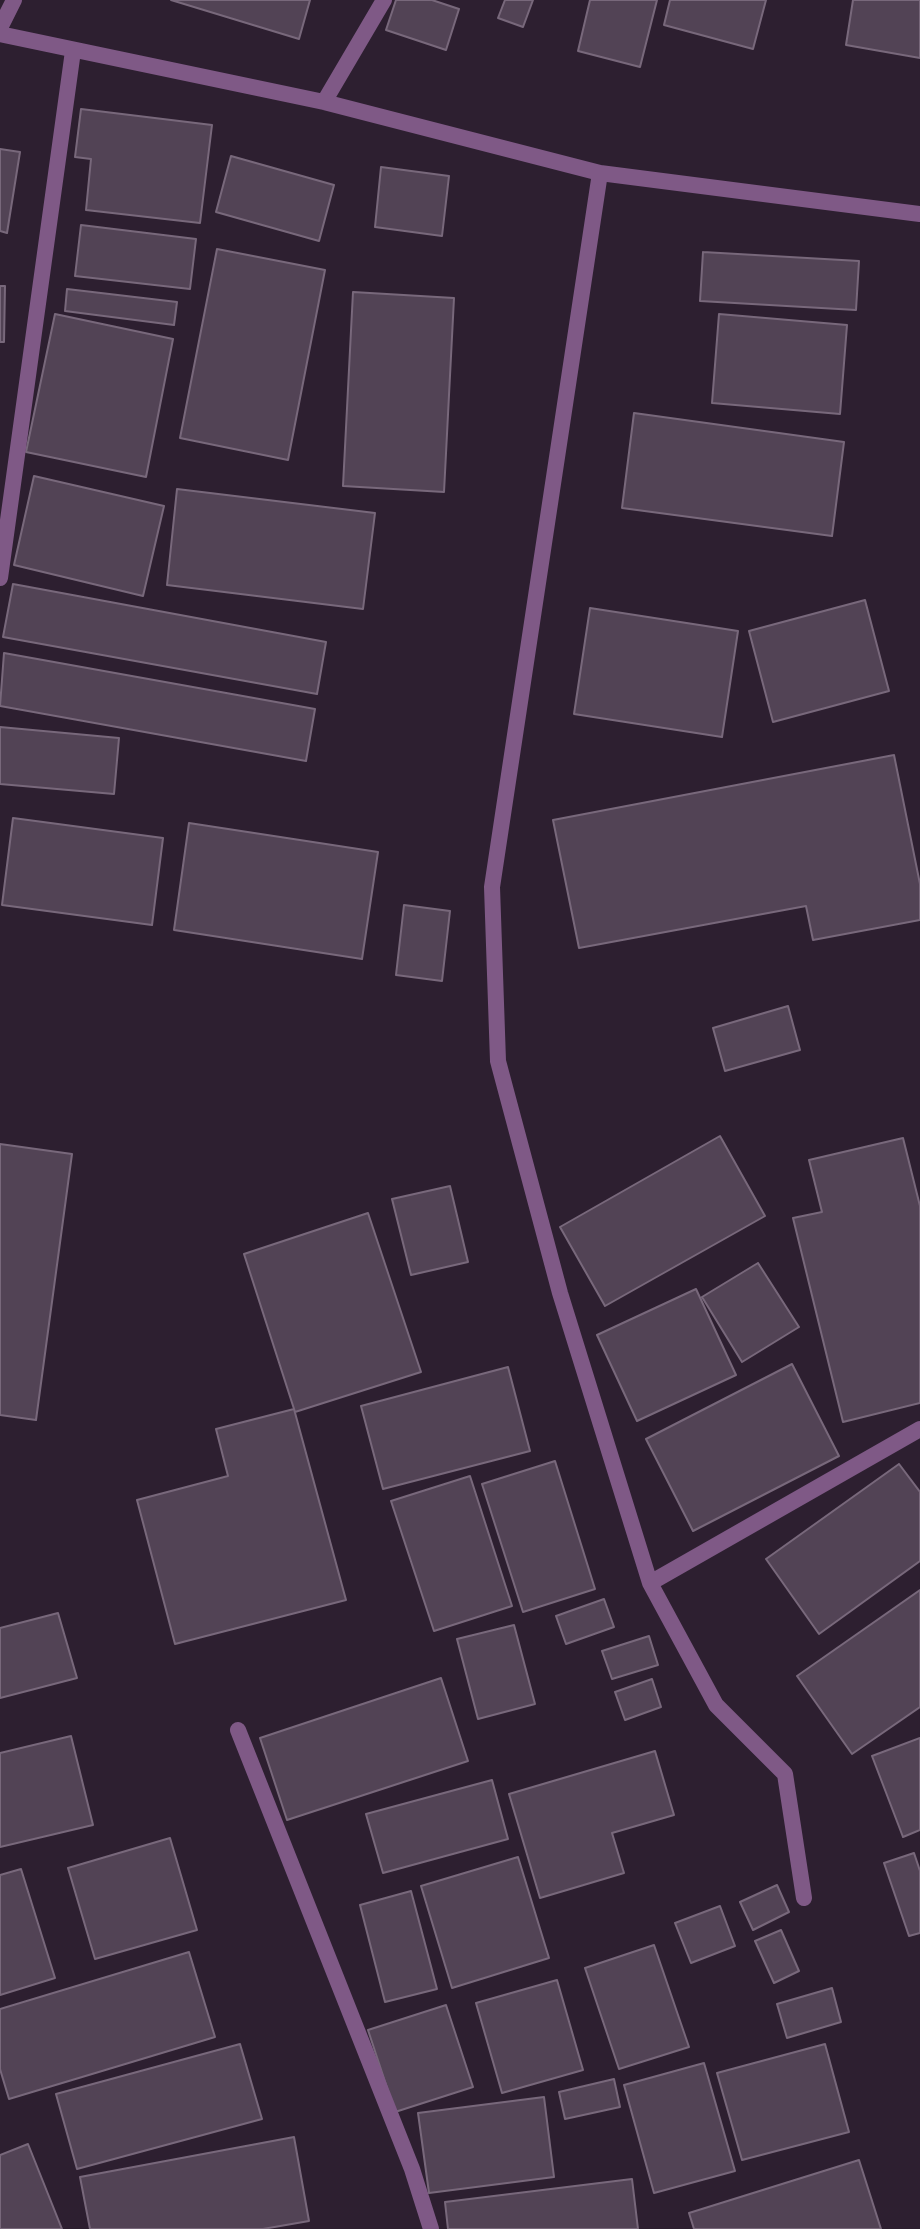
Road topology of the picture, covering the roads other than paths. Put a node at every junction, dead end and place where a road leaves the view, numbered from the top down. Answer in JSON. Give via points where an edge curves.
{"nodes":[{"id":1,"x":14,"y":0,"type":"edge"},
{"id":2,"x":384,"y":0,"type":"edge"},
{"id":3,"x":0,"y":31,"type":"edge"},
{"id":4,"x":73,"y":51,"type":"junction"},
{"id":5,"x":324,"y":102,"type":"junction"},
{"id":6,"x":600,"y":173,"type":"junction"},
{"id":7,"x":920,"y":214,"type":"edge"},
{"id":8,"x":0,"y":578,"type":"edge"},
{"id":9,"x":920,"y":1429,"type":"edge"},
{"id":10,"x":650,"y":1583,"type":"junction"},
{"id":11,"x":238,"y":1730,"type":"dead end"},
{"id":12,"x":804,"y":1898,"type":"dead end"},
{"id":13,"x":431,"y":2229,"type":"edge"}],
"edges":[{"from":1,"to":3,"type":"street"},
{"from":2,"to":5,"type":"street"},
{"from":3,"to":4,"type":"street"},
{"from":4,"to":5,"type":"street"},
{"from":4,"to":8,"type":"street"},
{"from":5,"to":6,"type":"street"},
{"from":6,"to":7,"type":"street"},
{"from":6,"to":10,"type":"street","via":[[492,887],[498,1061],[556,1277]]},
{"from":9,"to":10,"type":"street"},
{"from":10,"to":12,"type":"street","via":[[716,1705],[785,1774]]},
{"from":11,"to":13,"type":"street"}]}
